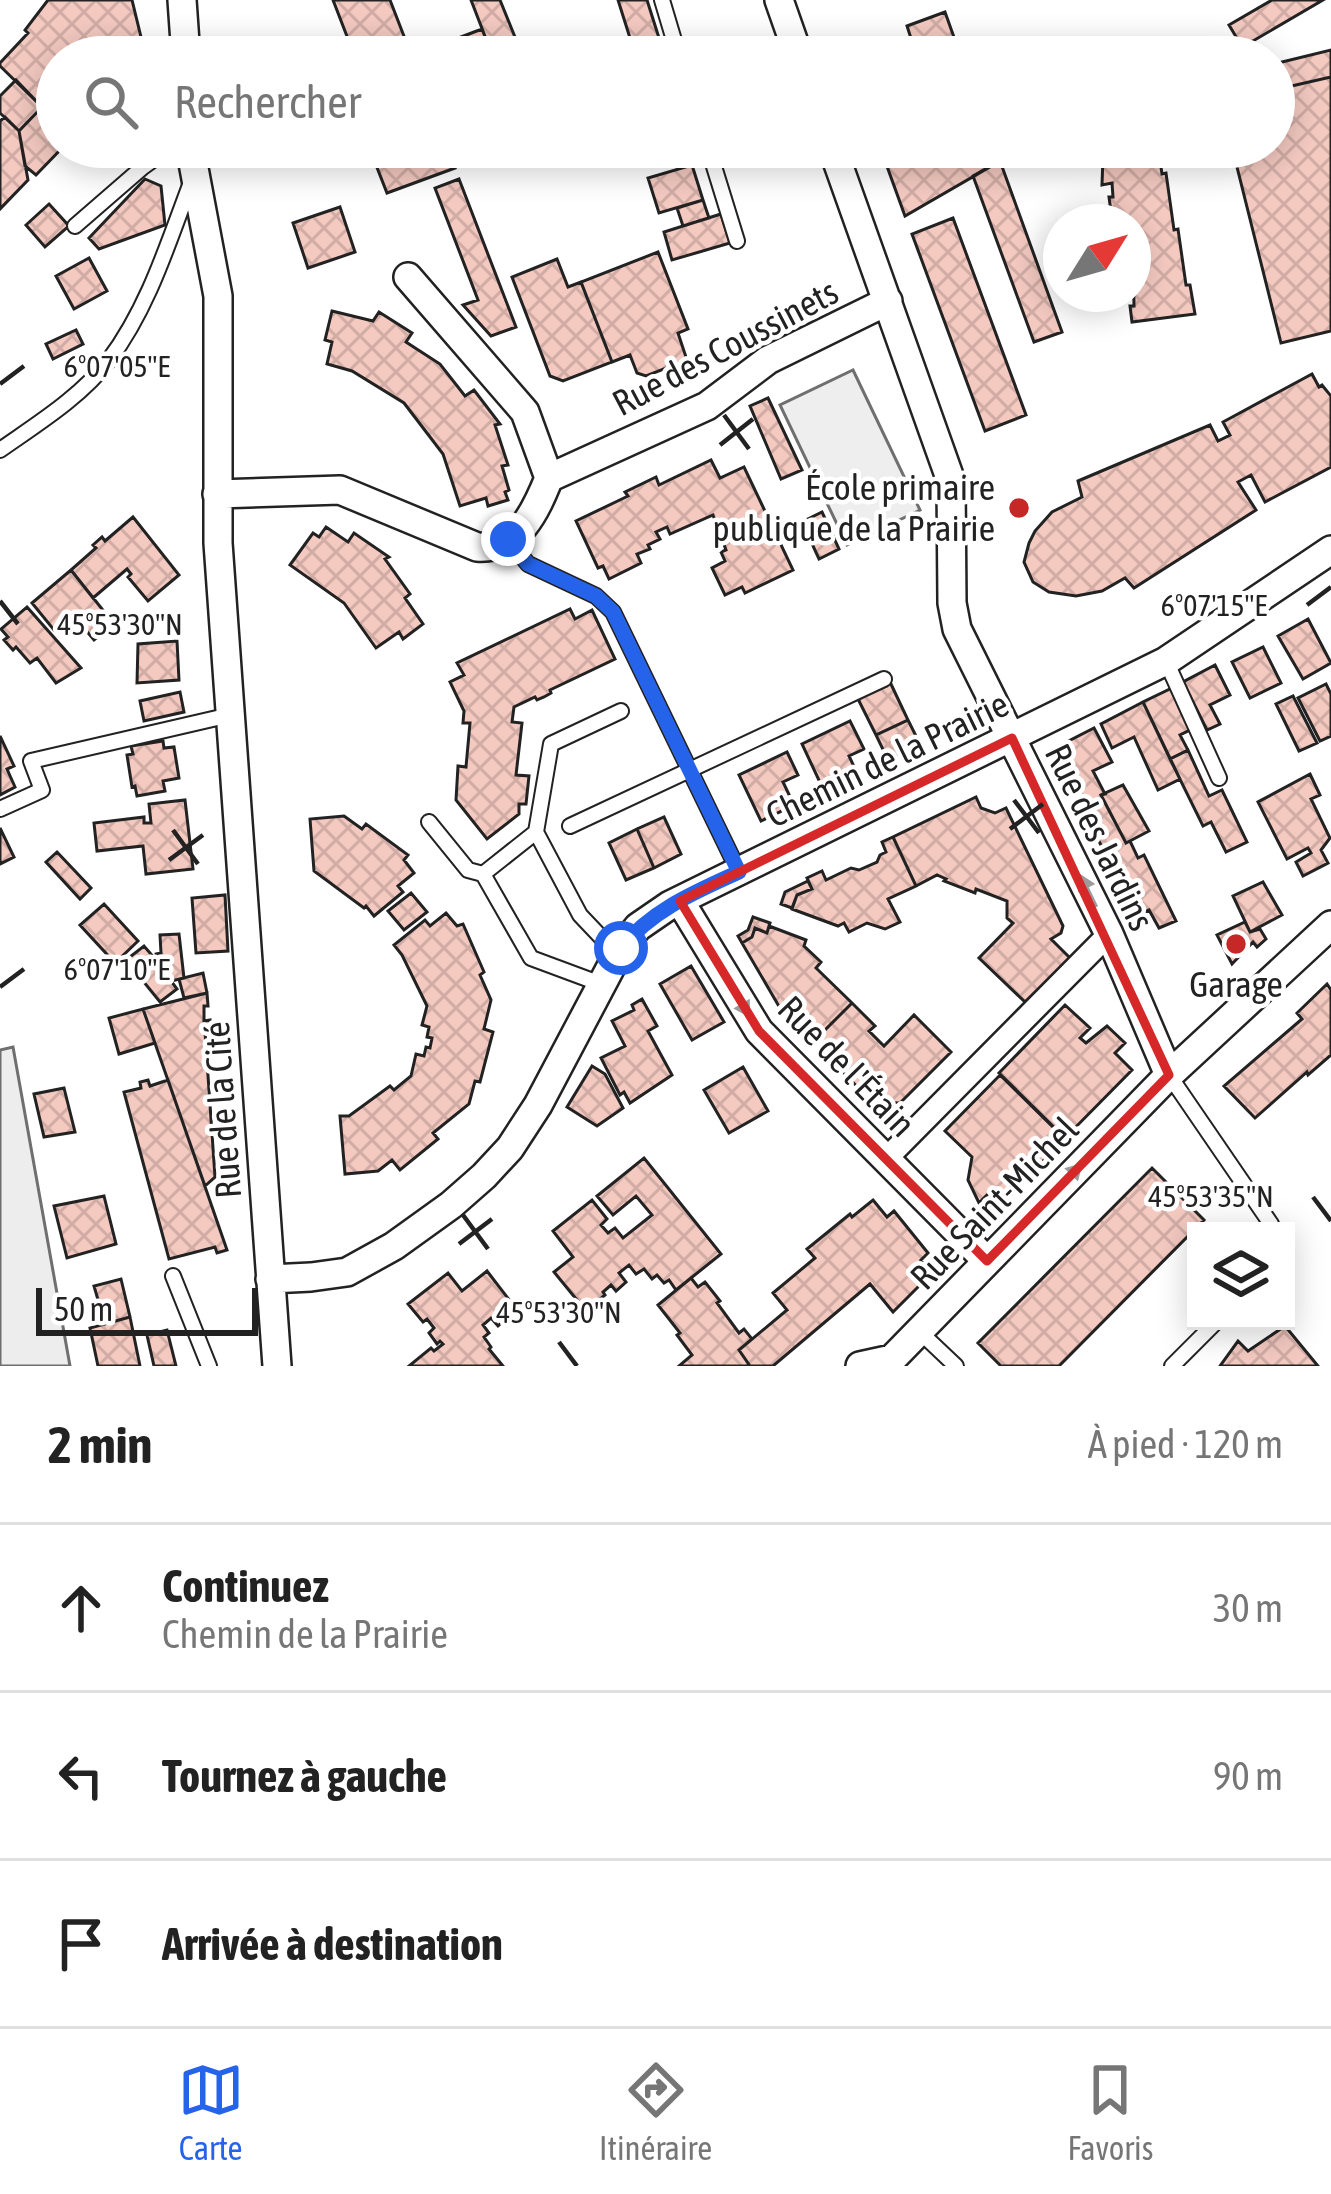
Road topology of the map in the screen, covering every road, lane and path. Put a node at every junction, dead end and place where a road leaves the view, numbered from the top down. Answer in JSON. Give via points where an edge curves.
{"nodes":[{"id":1,"x":182,"y":0,"type":"edge"},
{"id":2,"x":662,"y":0,"type":"edge"},
{"id":3,"x":779,"y":0,"type":"edge"},
{"id":4,"x":184,"y":36,"type":"edge"},
{"id":5,"x":673,"y":36,"type":"edge"},
{"id":6,"x":792,"y":36,"type":"edge"},
{"id":7,"x":142,"y":168,"type":"edge"},
{"id":8,"x":190,"y":168,"type":"edge"},
{"id":9,"x":193,"y":168,"type":"edge"},
{"id":10,"x":714,"y":168,"type":"edge"},
{"id":11,"x":840,"y":168,"type":"edge"},
{"id":12,"x":75,"y":226,"type":"dead end"},
{"id":13,"x":737,"y":241,"type":"dead end"},
{"id":14,"x":408,"y":277,"type":"dead end"},
{"id":15,"x":888,"y":301,"type":"junction"},
{"id":16,"x":0,"y":450,"type":"edge"},
{"id":17,"x":549,"y":478,"type":"junction"},
{"id":18,"x":217,"y":494,"type":"junction"},
{"id":19,"x":508,"y":539,"type":"junction"},
{"id":20,"x":1331,"y":550,"type":"edge"},
{"id":21,"x":1166,"y":662,"type":"junction"},
{"id":22,"x":884,"y":680,"type":"dead end"},
{"id":23,"x":621,"y":710,"type":"dead end"},
{"id":24,"x":230,"y":715,"type":"junction"},
{"id":25,"x":1012,"y":738,"type":"junction"},
{"id":26,"x":691,"y":771,"type":"junction"},
{"id":27,"x":1219,"y":778,"type":"dead end"},
{"id":28,"x":0,"y":809,"type":"edge"},
{"id":29,"x":429,"y":823,"type":"dead end"},
{"id":30,"x":570,"y":826,"type":"dead end"},
{"id":31,"x":536,"y":832,"type":"junction"},
{"id":32,"x":739,"y":872,"type":"junction"},
{"id":33,"x":483,"y":874,"type":"junction"},
{"id":34,"x":680,"y":901,"type":"junction"},
{"id":35,"x":1331,"y":925,"type":"edge"},
{"id":36,"x":1109,"y":934,"type":"junction"},
{"id":37,"x":617,"y":954,"type":"junction"},
{"id":38,"x":601,"y":984,"type":"junction"},
{"id":39,"x":1169,"y":1075,"type":"junction"},
{"id":40,"x":886,"y":1159,"type":"junction"},
{"id":41,"x":1270,"y":1222,"type":"edge"},
{"id":42,"x":987,"y":1261,"type":"junction"},
{"id":43,"x":173,"y":1276,"type":"dead end"},
{"id":44,"x":270,"y":1279,"type":"junction"},
{"id":45,"x":1208,"y":1330,"type":"edge"},
{"id":46,"x":919,"y":1331,"type":"junction"},
{"id":47,"x":209,"y":1366,"type":"edge"},
{"id":48,"x":277,"y":1366,"type":"edge"},
{"id":49,"x":860,"y":1366,"type":"edge"},
{"id":50,"x":956,"y":1366,"type":"edge"},
{"id":51,"x":1172,"y":1366,"type":"edge"}],
"edges":[{"from":1,"to":4,"type":"street"},
{"from":2,"to":5,"type":"lane"},
{"from":3,"to":6,"type":"street"},
{"from":7,"to":12,"type":"lane"},
{"from":8,"to":16,"type":"lane","via":[[154,279],[108,362]]},
{"from":9,"to":18,"type":"street","name":"Rue de la Cité","via":[[218,296]]},
{"from":10,"to":13,"type":"lane"},
{"from":11,"to":15,"type":"street","name":"Rue des Jardins"},
{"from":14,"to":17,"type":"street","via":[[525,412]]},
{"from":15,"to":17,"type":"street","name":"Rue des Coussinets","via":[[768,360],[707,406]]},
{"from":15,"to":25,"type":"street","name":"Rue des Jardins","via":[[951,481],[957,629]]},
{"from":17,"to":19,"type":"street","via":[[528,522]]},
{"from":18,"to":19,"type":"street","via":[[340,490],[477,547]]},
{"from":18,"to":24,"type":"street","name":"Rue de la Cité"},
{"from":19,"to":26,"type":"lane","via":[[528,564],[613,612]]},
{"from":20,"to":21,"type":"street","name":"Chemin de la Prairie"},
{"from":21,"to":25,"type":"street","name":"Chemin de la Prairie"},
{"from":21,"to":27,"type":"lane"},
{"from":22,"to":26,"type":"lane"},
{"from":23,"to":31,"type":"lane","via":[[551,744]]},
{"from":24,"to":28,"type":"lane","via":[[31,761],[42,790]]},
{"from":24,"to":44,"type":"street","name":"Rue de la Cité"},
{"from":25,"to":32,"type":"street","name":"Chemin de la Prairie"},
{"from":36,"to":25,"type":"street","name":"Rue des Jardins","one_way":true},
{"from":26,"to":30,"type":"lane"},
{"from":26,"to":32,"type":"lane"},
{"from":29,"to":33,"type":"lane","via":[[468,870]]},
{"from":31,"to":33,"type":"lane"},
{"from":31,"to":37,"type":"lane","via":[[580,915]]},
{"from":32,"to":34,"type":"street","name":"Chemin de la Prairie"},
{"from":33,"to":38,"type":"lane","via":[[531,958]]},
{"from":34,"to":37,"type":"street","name":"Chemin de la Prairie","via":[[638,927]]},
{"from":34,"to":40,"type":"street","name":"Rue de l'Étain","one_way":true,"via":[[759,1031]]},
{"from":35,"to":39,"type":"street"},
{"from":36,"to":39,"type":"street","name":"Rue des Jardins"},
{"from":36,"to":40,"type":"street"},
{"from":37,"to":38,"type":"street","name":"Chemin de la Prairie"},
{"from":38,"to":44,"type":"street","name":"Chemin de la Prairie","via":[[538,1105],[484,1176],[394,1246],[347,1271]]},
{"from":39,"to":41,"type":"lane"},
{"from":42,"to":39,"type":"street","name":"Rue Saint-Michel","one_way":true},
{"from":40,"to":42,"type":"street","name":"Rue de l'Étain"},
{"from":42,"to":46,"type":"street","name":"Rue Saint-Michel"},
{"from":43,"to":47,"type":"lane"},
{"from":44,"to":48,"type":"street"},
{"from":45,"to":51,"type":"lane"},
{"from":46,"to":49,"type":"street","name":"Rue Saint-Michel","via":[[892,1358]]},
{"from":46,"to":50,"type":"lane"}]}
